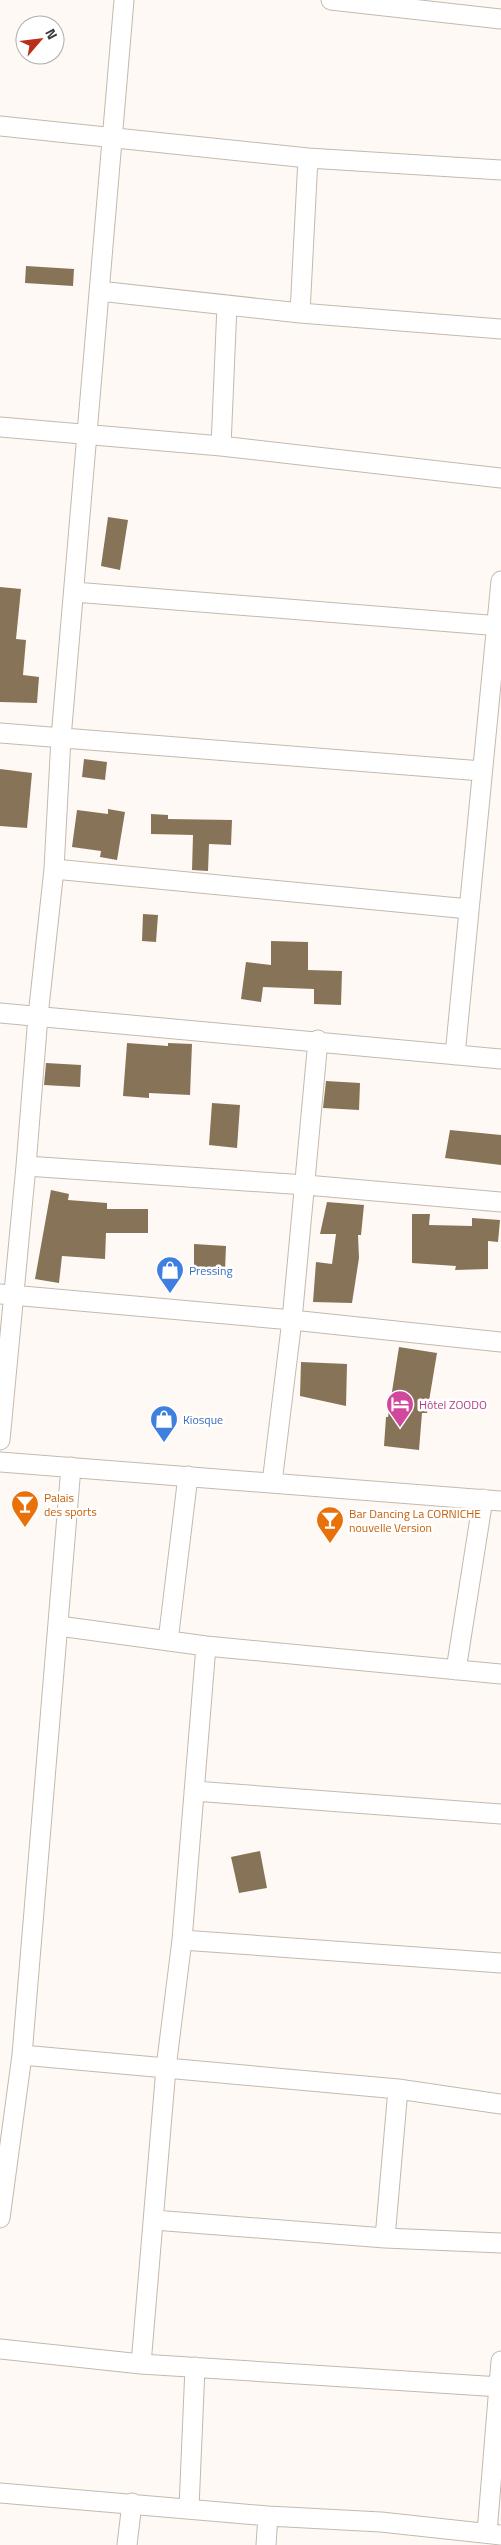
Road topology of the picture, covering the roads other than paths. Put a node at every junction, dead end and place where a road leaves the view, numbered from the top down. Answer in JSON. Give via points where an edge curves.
{"nodes":[{"id":1,"x":124,"y":0,"type":"edge"},
{"id":2,"x":332,"y":0,"type":"edge"},
{"id":3,"x":501,"y":19,"type":"edge"},
{"id":4,"x":0,"y":126,"type":"edge"},
{"id":5,"x":112,"y":137,"type":"junction"},
{"id":6,"x":308,"y":158,"type":"junction"},
{"id":7,"x":501,"y":170,"type":"edge"},
{"id":8,"x":99,"y":291,"type":"junction"},
{"id":9,"x":227,"y":305,"type":"junction"},
{"id":10,"x":300,"y":313,"type":"junction"},
{"id":11,"x":501,"y":329,"type":"edge"},
{"id":12,"x":0,"y":427,"type":"edge"},
{"id":13,"x":88,"y":436,"type":"junction"},
{"id":14,"x":222,"y":446,"type":"junction"},
{"id":15,"x":501,"y":478,"type":"edge"},
{"id":16,"x":501,"y":581,"type":"edge"},
{"id":17,"x":74,"y":592,"type":"junction"},
{"id":18,"x":499,"y":626,"type":"edge"},
{"id":19,"x":0,"y":733,"type":"edge"},
{"id":20,"x":62,"y":738,"type":"junction"},
{"id":21,"x":482,"y":771,"type":"junction"},
{"id":22,"x":54,"y":869,"type":"junction"},
{"id":23,"x":468,"y":910,"type":"junction"},
{"id":24,"x":0,"y":1013,"type":"edge"},
{"id":25,"x":38,"y":1016,"type":"junction"},
{"id":26,"x":318,"y":1040,"type":"junction"},
{"id":27,"x":455,"y":1055,"type":"junction"},
{"id":28,"x":501,"y":1059,"type":"edge"},
{"id":29,"x":26,"y":1166,"type":"junction"},
{"id":30,"x":306,"y":1185,"type":"junction"},
{"id":31,"x":501,"y":1202,"type":"edge"},
{"id":32,"x":7,"y":1294,"type":"edge"},
{"id":33,"x":292,"y":1320,"type":"junction"},
{"id":34,"x":501,"y":1342,"type":"edge"},
{"id":35,"x":0,"y":1440,"type":"edge"},
{"id":36,"x":0,"y":1462,"type":"edge"},
{"id":37,"x":71,"y":1467,"type":"junction"},
{"id":38,"x":188,"y":1476,"type":"junction"},
{"id":39,"x":272,"y":1483,"type":"junction"},
{"id":40,"x":492,"y":1500,"type":"edge"},
{"id":41,"x":59,"y":1626,"type":"junction"},
{"id":42,"x":168,"y":1641,"type":"junction"},
{"id":43,"x":206,"y":1646,"type":"junction"},
{"id":44,"x":456,"y":1670,"type":"junction"},
{"id":45,"x":501,"y":1674,"type":"edge"},
{"id":46,"x":194,"y":1791,"type":"junction"},
{"id":47,"x":501,"y":1814,"type":"edge"},
{"id":48,"x":182,"y":1940,"type":"junction"},
{"id":49,"x":501,"y":1963,"type":"edge"},
{"id":50,"x":22,"y":2055,"type":"junction"},
{"id":51,"x":166,"y":2068,"type":"junction"},
{"id":52,"x":398,"y":2089,"type":"junction"},
{"id":53,"x":501,"y":2104,"type":"edge"},
{"id":54,"x":0,"y":2218,"type":"edge"},
{"id":55,"x":154,"y":2220,"type":"junction"},
{"id":56,"x":385,"y":2238,"type":"junction"},
{"id":57,"x":501,"y":2243,"type":"edge"},
{"id":58,"x":0,"y":2349,"type":"edge"},
{"id":59,"x":501,"y":2361,"type":"edge"},
{"id":60,"x":141,"y":2364,"type":"junction"},
{"id":61,"x":194,"y":2367,"type":"junction"},
{"id":62,"x":499,"y":2387,"type":"edge"},
{"id":63,"x":0,"y":2493,"type":"edge"},
{"id":64,"x":132,"y":2503,"type":"junction"},
{"id":65,"x":189,"y":2508,"type":"junction"},
{"id":66,"x":268,"y":2516,"type":"junction"},
{"id":67,"x":494,"y":2534,"type":"edge"},
{"id":68,"x":127,"y":2545,"type":"edge"},
{"id":69,"x":266,"y":2545,"type":"edge"}],
"edges":[{"from":1,"to":5,"type":"street"},
{"from":2,"to":3,"type":"street"},
{"from":4,"to":5,"type":"street"},
{"from":5,"to":6,"type":"street"},
{"from":5,"to":8,"type":"street"},
{"from":6,"to":7,"type":"street"},
{"from":6,"to":10,"type":"street"},
{"from":8,"to":9,"type":"street"},
{"from":8,"to":13,"type":"street"},
{"from":9,"to":10,"type":"street"},
{"from":9,"to":14,"type":"street"},
{"from":10,"to":11,"type":"street"},
{"from":12,"to":13,"type":"street"},
{"from":13,"to":14,"type":"street"},
{"from":13,"to":17,"type":"street"},
{"from":14,"to":15,"type":"street"},
{"from":16,"to":18,"type":"street"},
{"from":17,"to":18,"type":"street"},
{"from":17,"to":20,"type":"street"},
{"from":18,"to":21,"type":"street"},
{"from":19,"to":20,"type":"street"},
{"from":20,"to":21,"type":"street"},
{"from":20,"to":22,"type":"street"},
{"from":21,"to":23,"type":"street"},
{"from":22,"to":23,"type":"street"},
{"from":22,"to":25,"type":"street"},
{"from":23,"to":27,"type":"street"},
{"from":24,"to":25,"type":"street"},
{"from":25,"to":26,"type":"street"},
{"from":25,"to":29,"type":"street"},
{"from":26,"to":27,"type":"street"},
{"from":26,"to":30,"type":"street"},
{"from":27,"to":28,"type":"street"},
{"from":29,"to":30,"type":"street"},
{"from":29,"to":32,"type":"street"},
{"from":30,"to":31,"type":"street"},
{"from":30,"to":33,"type":"street"},
{"from":32,"to":33,"type":"street"},
{"from":32,"to":35,"type":"street"},
{"from":33,"to":34,"type":"street"},
{"from":33,"to":39,"type":"street"},
{"from":36,"to":37,"type":"street"},
{"from":37,"to":38,"type":"street"},
{"from":37,"to":41,"type":"street"},
{"from":38,"to":39,"type":"street"},
{"from":38,"to":42,"type":"street"},
{"from":39,"to":40,"type":"street"},
{"from":40,"to":44,"type":"street"},
{"from":41,"to":42,"type":"street"},
{"from":41,"to":50,"type":"street"},
{"from":42,"to":43,"type":"street"},
{"from":43,"to":44,"type":"street"},
{"from":43,"to":46,"type":"street"},
{"from":44,"to":45,"type":"street"},
{"from":46,"to":47,"type":"street"},
{"from":46,"to":48,"type":"street"},
{"from":48,"to":49,"type":"street"},
{"from":48,"to":51,"type":"street"},
{"from":50,"to":51,"type":"street"},
{"from":50,"to":54,"type":"street"},
{"from":51,"to":52,"type":"street"},
{"from":51,"to":55,"type":"street"},
{"from":52,"to":53,"type":"street"},
{"from":52,"to":56,"type":"street"},
{"from":55,"to":56,"type":"street"},
{"from":55,"to":60,"type":"street"},
{"from":56,"to":57,"type":"street"},
{"from":58,"to":60,"type":"street"},
{"from":59,"to":62,"type":"street"},
{"from":60,"to":61,"type":"street"},
{"from":61,"to":62,"type":"street"},
{"from":61,"to":65,"type":"street"},
{"from":62,"to":67,"type":"street"},
{"from":63,"to":64,"type":"street"},
{"from":64,"to":65,"type":"street"},
{"from":64,"to":68,"type":"street"},
{"from":65,"to":66,"type":"street"},
{"from":66,"to":67,"type":"street","via":[[381,2522]]},
{"from":66,"to":69,"type":"street"}]}
